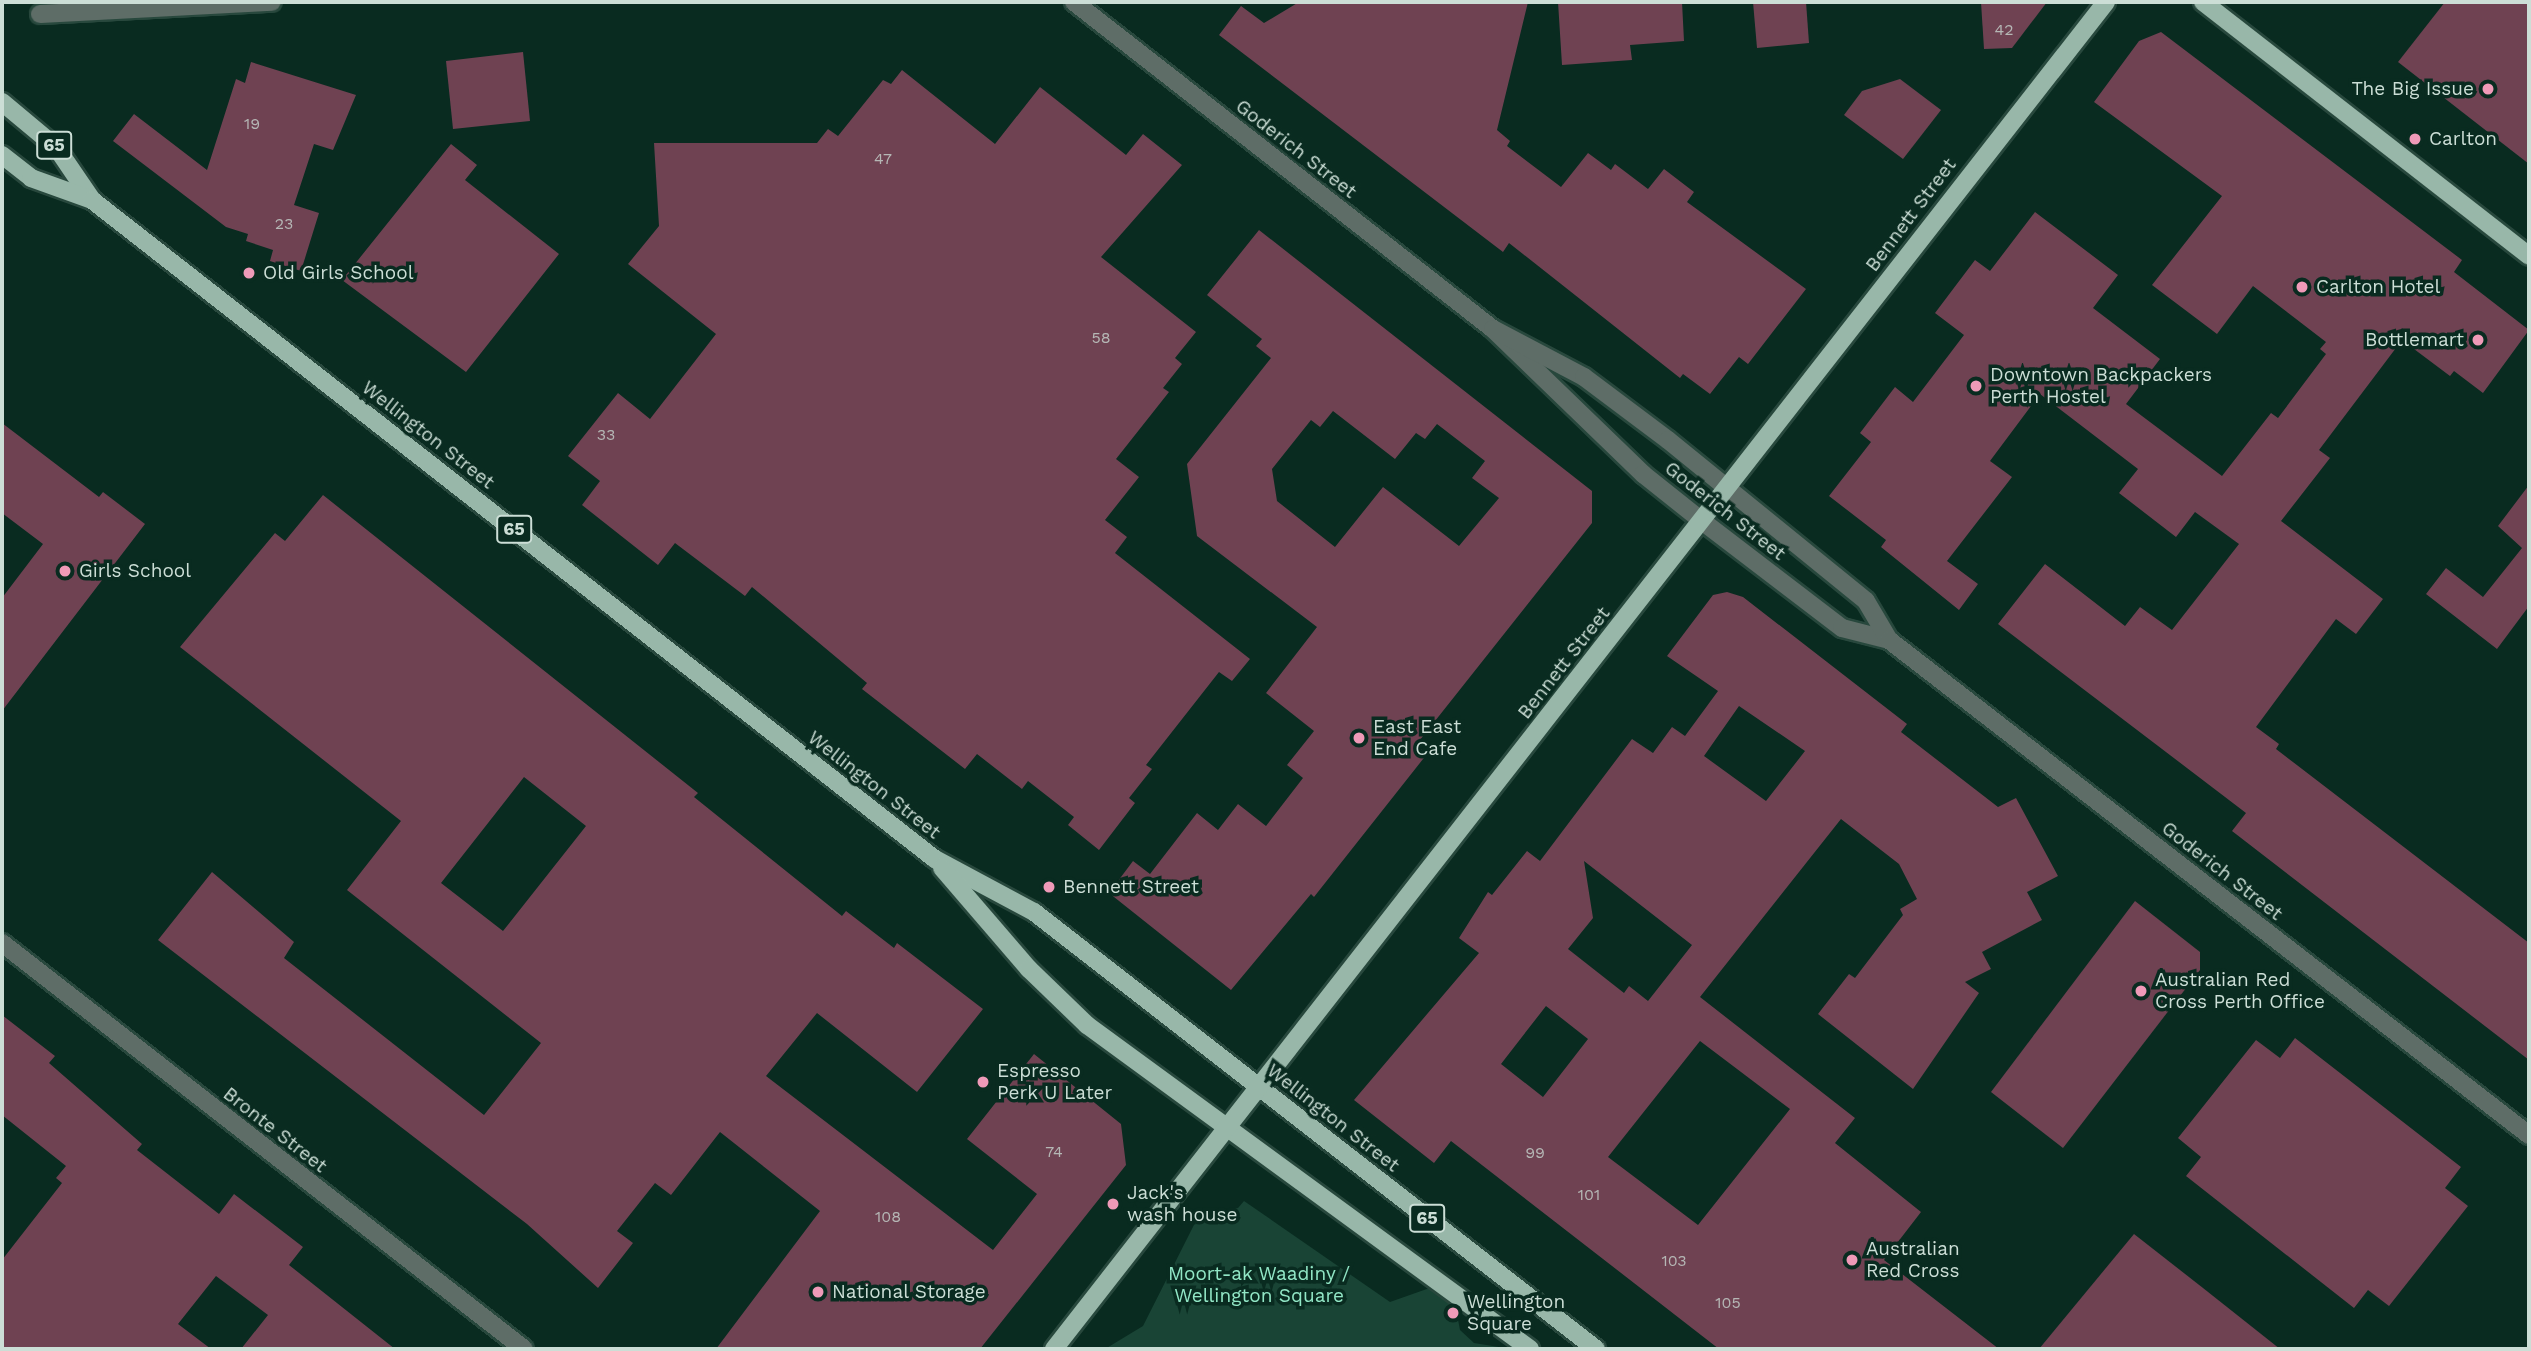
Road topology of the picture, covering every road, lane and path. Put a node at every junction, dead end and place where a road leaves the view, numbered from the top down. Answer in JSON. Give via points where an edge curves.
{"nodes":[{"id":1,"x":272,"y":2,"type":"edge"},
{"id":2,"x":1073,"y":2,"type":"edge"},
{"id":3,"x":2106,"y":2,"type":"edge"},
{"id":4,"x":2203,"y":2,"type":"edge"},
{"id":5,"x":40,"y":14,"type":"dead end"},
{"id":6,"x":2,"y":102,"type":"edge"},
{"id":7,"x":2,"y":155,"type":"edge"},
{"id":8,"x":92,"y":200,"type":"junction"},
{"id":9,"x":2529,"y":256,"type":"edge"},
{"id":10,"x":1493,"y":329,"type":"junction"},
{"id":11,"x":1727,"y":488,"type":"junction"},
{"id":12,"x":1702,"y":521,"type":"junction"},
{"id":13,"x":1889,"y":640,"type":"junction"},
{"id":14,"x":935,"y":859,"type":"junction"},
{"id":15,"x":2,"y":943,"type":"edge"},
{"id":16,"x":1259,"y":1087,"type":"junction"},
{"id":17,"x":1228,"y":1128,"type":"junction"},
{"id":18,"x":2529,"y":1135,"type":"edge"},
{"id":19,"x":524,"y":1349,"type":"edge"},
{"id":20,"x":1054,"y":1349,"type":"edge"},
{"id":21,"x":1530,"y":1349,"type":"edge"},
{"id":22,"x":1596,"y":1349,"type":"edge"}],
"edges":[{"from":1,"to":5,"type":"street"},
{"from":2,"to":10,"type":"street","name":"Goderich Street"},
{"from":3,"to":11,"type":"main road","name":"Bennett Street"},
{"from":4,"to":9,"type":"main road"},
{"from":6,"to":8,"type":"main road","name":"Wellington Street","number":"65","via":[[56,147]]},
{"from":7,"to":8,"type":"main road","name":"Wellington Street","number":"65","via":[[31,178]]},
{"from":8,"to":14,"type":"main road","name":"Wellington Street","number":"65"},
{"from":10,"to":11,"type":"street","name":"Goderich Street","via":[[1584,377]]},
{"from":10,"to":12,"type":"street","name":"Goderich Street","via":[[1643,474]]},
{"from":11,"to":12,"type":"main road","name":"Bennett Street"},
{"from":11,"to":13,"type":"street","name":"Goderich Street","via":[[1866,601]]},
{"from":12,"to":13,"type":"street","name":"Goderich Street","via":[[1842,628]]},
{"from":12,"to":16,"type":"main road","name":"Bennett Street"},
{"from":13,"to":18,"type":"street","name":"Goderich Street"},
{"from":14,"to":16,"type":"main road","name":"Wellington Street","number":"65","via":[[1034,912]]},
{"from":14,"to":17,"type":"main road","name":"Wellington Street","number":"65","via":[[1065,1006]]},
{"from":15,"to":19,"type":"street","name":"Bronte Street"},
{"from":16,"to":17,"type":"main road","name":"Bennett Street"},
{"from":16,"to":22,"type":"main road","name":"Wellington Street","number":"65"},
{"from":17,"to":20,"type":"main road","name":"Bennett Street"},
{"from":17,"to":21,"type":"main road","name":"Wellington Street","number":"65"}]}
